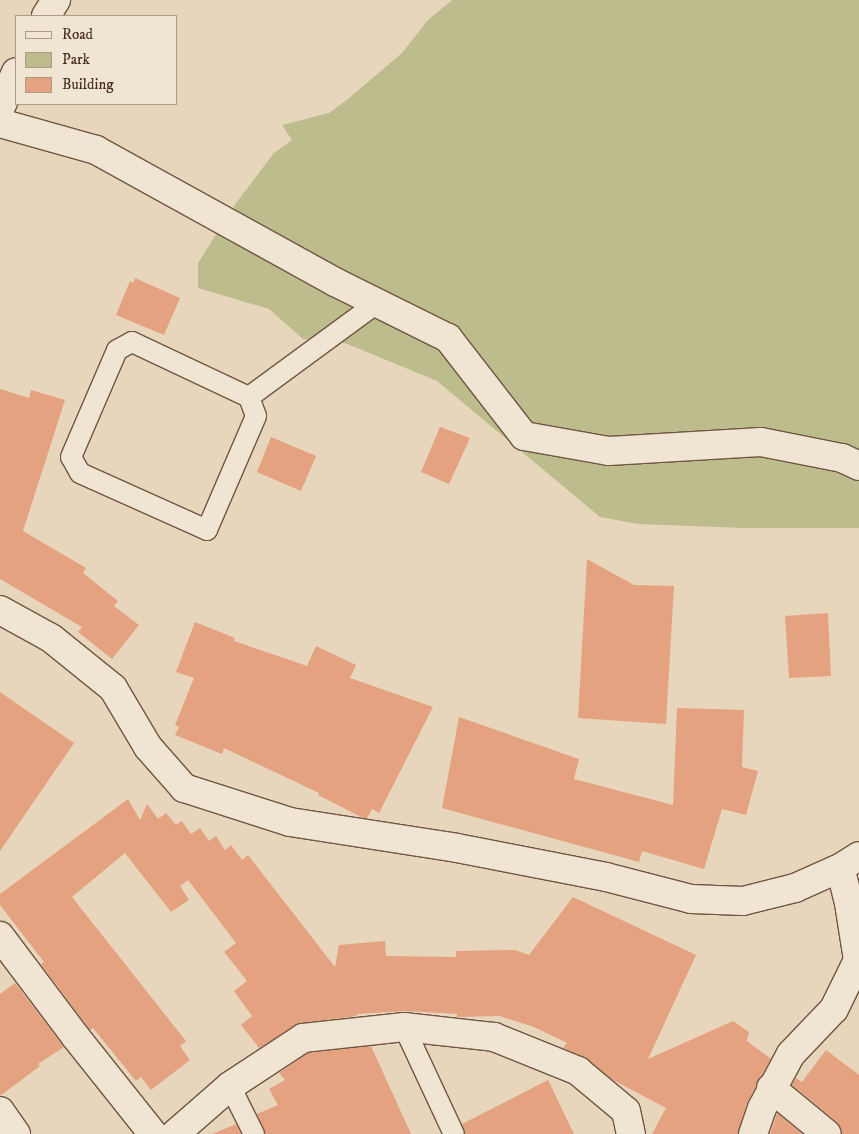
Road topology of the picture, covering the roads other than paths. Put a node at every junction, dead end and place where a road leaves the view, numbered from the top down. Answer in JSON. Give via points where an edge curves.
{"nodes":[{"id":1,"x":56,"y":0,"type":"edge"},
{"id":2,"x":47,"y":15,"type":"edge"},
{"id":3,"x":15,"y":74,"type":"edge"},
{"id":4,"x":0,"y":108,"type":"edge"},
{"id":5,"x":0,"y":123,"type":"edge"},
{"id":6,"x":377,"y":303,"type":"junction"},
{"id":7,"x":249,"y":397,"type":"junction"},
{"id":8,"x":859,"y":466,"type":"edge"},
{"id":9,"x":0,"y":610,"type":"edge"},
{"id":10,"x":849,"y":862,"type":"edge"},
{"id":11,"x":0,"y":936,"type":"edge"},
{"id":12,"x":404,"y":1027,"type":"junction"},
{"id":13,"x":230,"y":1086,"type":"junction"},
{"id":14,"x":771,"y":1088,"type":"junction"},
{"id":15,"x":0,"y":1111,"type":"edge"},
{"id":16,"x":16,"y":1134,"type":"edge"},
{"id":17,"x":154,"y":1134,"type":"edge"},
{"id":18,"x":175,"y":1134,"type":"edge"},
{"id":19,"x":254,"y":1134,"type":"edge"},
{"id":20,"x":454,"y":1134,"type":"edge"},
{"id":21,"x":631,"y":1134,"type":"edge"},
{"id":22,"x":753,"y":1134,"type":"edge"},
{"id":23,"x":826,"y":1134,"type":"edge"}],
"edges":[{"from":1,"to":2,"type":"street"},
{"from":3,"to":4,"type":"street"},
{"from":5,"to":6,"type":"street","via":[[96,150]]},
{"from":6,"to":7,"type":"lane"},
{"from":6,"to":8,"type":"street","via":[[448,338],[524,436],[609,451],[761,442],[842,458]]},
{"from":7,"to":7,"type":"lane","via":[[256,416],[207,530],[80,473],[71,457],[117,350],[132,342]]},
{"from":9,"to":10,"type":"street","via":[[51,638],[113,688],[148,747],[184,788],[290,822],[457,848],[606,877],[691,899],[743,902],[795,888]]},
{"from":10,"to":14,"type":"street","via":[[850,903],[858,960],[834,1009],[791,1054]]},
{"from":11,"to":17,"type":"street"},
{"from":12,"to":13,"type":"street","via":[[302,1038]]},
{"from":12,"to":20,"type":"lane"},
{"from":12,"to":21,"type":"street","via":[[494,1037],[578,1071],[626,1111]]},
{"from":13,"to":18,"type":"street"},
{"from":13,"to":19,"type":"lane"},
{"from":14,"to":22,"type":"street"},
{"from":14,"to":23,"type":"street"},
{"from":15,"to":16,"type":"street"}]}
